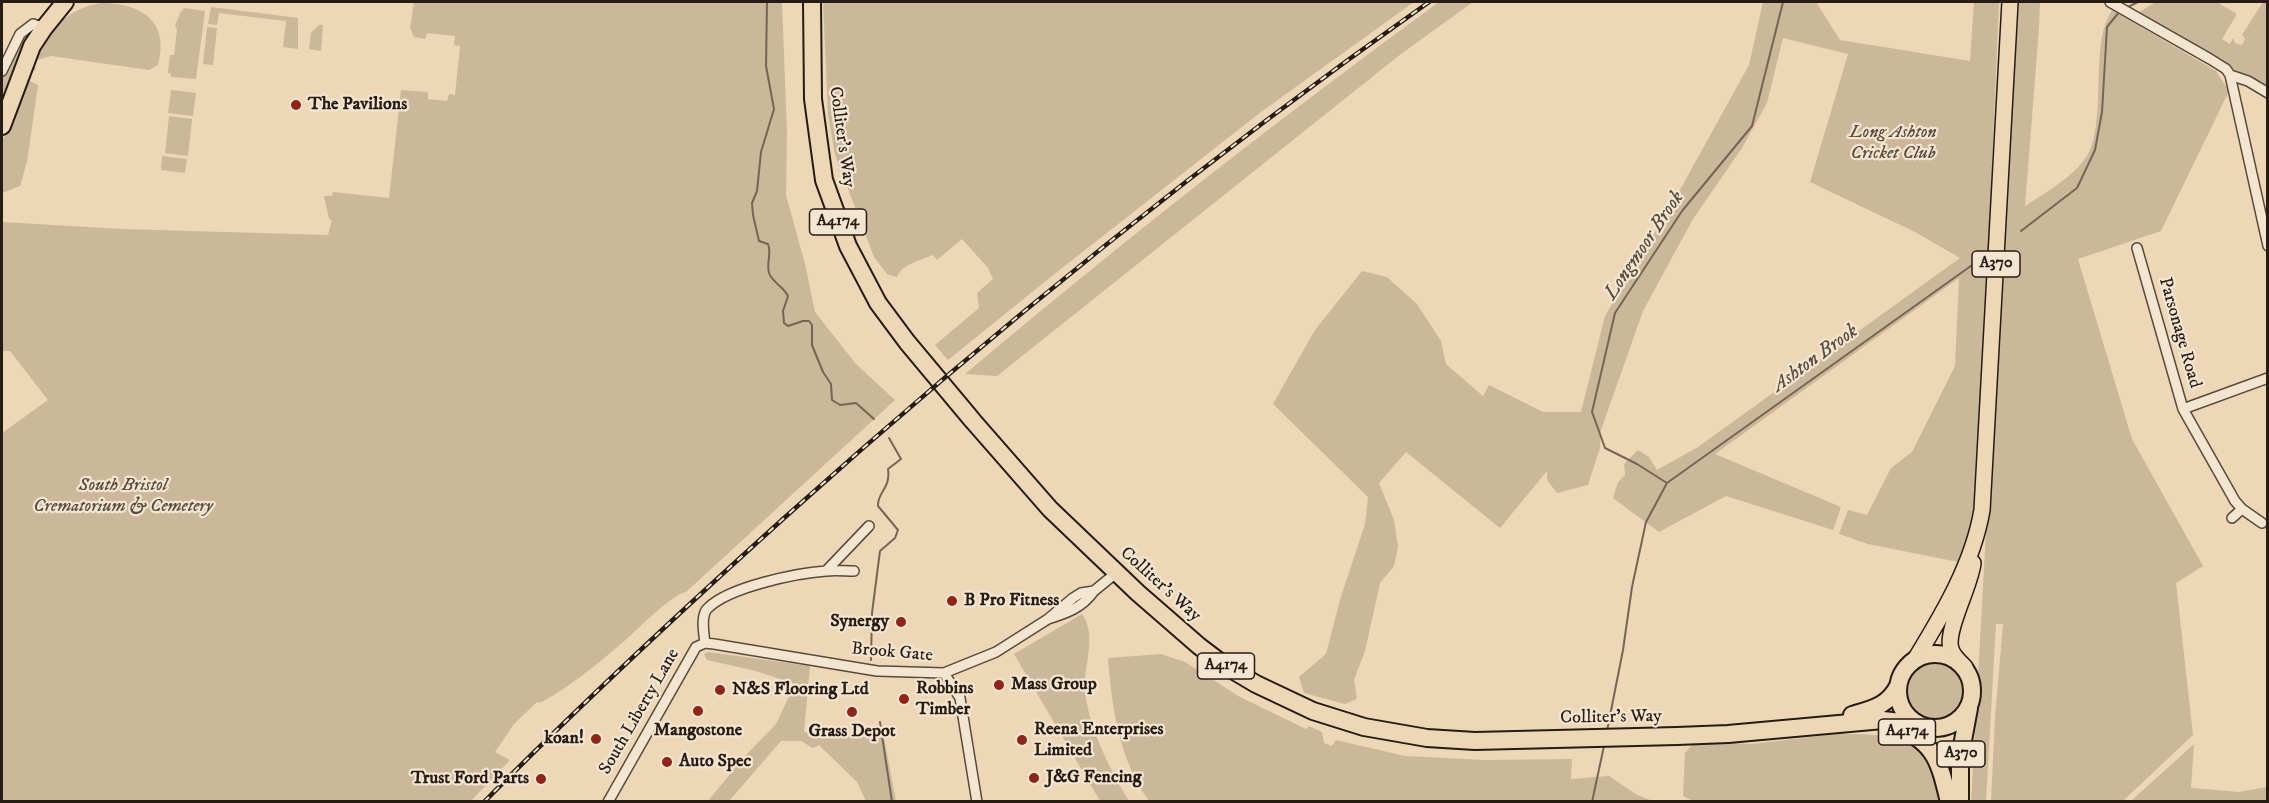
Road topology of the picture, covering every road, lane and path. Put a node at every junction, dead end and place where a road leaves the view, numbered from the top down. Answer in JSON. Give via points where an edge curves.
{"nodes":[{"id":1,"x":65,"y":2,"type":"edge"},
{"id":2,"x":77,"y":2,"type":"edge"},
{"id":3,"x":812,"y":2,"type":"edge"},
{"id":4,"x":2010,"y":2,"type":"edge"},
{"id":5,"x":2110,"y":2,"type":"edge"},
{"id":6,"x":49,"y":22,"type":"junction"},
{"id":7,"x":2,"y":71,"type":"edge"},
{"id":8,"x":2230,"y":75,"type":"junction"},
{"id":9,"x":2268,"y":93,"type":"edge"},
{"id":10,"x":2,"y":126,"type":"edge"},
{"id":11,"x":2268,"y":246,"type":"edge"},
{"id":12,"x":2137,"y":248,"type":"dead end"},
{"id":13,"x":2142,"y":267,"type":"junction"},
{"id":14,"x":2132,"y":269,"type":"dead end"},
{"id":15,"x":2268,"y":378,"type":"edge"},
{"id":16,"x":2183,"y":409,"type":"junction"},
{"id":17,"x":2242,"y":509,"type":"junction"},
{"id":18,"x":2232,"y":518,"type":"dead end"},
{"id":19,"x":2262,"y":523,"type":"dead end"},
{"id":20,"x":869,"y":526,"type":"dead end"},
{"id":21,"x":1973,"y":548,"type":"junction"},
{"id":22,"x":827,"y":570,"type":"junction"},
{"id":23,"x":854,"y":572,"type":"dead end"},
{"id":24,"x":1116,"y":573,"type":"junction"},
{"id":25,"x":705,"y":644,"type":"junction"},
{"id":26,"x":1916,"y":658,"type":"junction"},
{"id":27,"x":1965,"y":668,"type":"junction"},
{"id":28,"x":944,"y":673,"type":"junction"},
{"id":29,"x":1898,"y":686,"type":"junction"},
{"id":30,"x":1969,"y":707,"type":"junction"},
{"id":31,"x":1822,"y":724,"type":"junction"},
{"id":32,"x":1924,"y":726,"type":"junction"},
{"id":33,"x":608,"y":801,"type":"edge"},
{"id":34,"x":977,"y":801,"type":"edge"},
{"id":35,"x":1951,"y":801,"type":"edge"},
{"id":36,"x":1960,"y":801,"type":"edge"}],
"edges":[{"from":1,"to":6,"type":"highway"},
{"from":2,"to":6,"type":"highway"},
{"from":3,"to":24,"type":"highway","name":"Colliter's Way","number":"A4174","via":[[813,99],[824,180],[863,276],[887,317],[973,422],[1050,509]]},
{"from":4,"to":21,"type":"main road","number":"A370","via":[[1982,510]]},
{"from":5,"to":8,"type":"street","via":[[2210,59]]},
{"from":6,"to":7,"type":"street","via":[[23,30]]},
{"from":6,"to":10,"type":"highway","via":[[32,46]]},
{"from":8,"to":9,"type":"street"},
{"from":8,"to":11,"type":"street"},
{"from":12,"to":13,"type":"street","name":"Parsonage Road"},
{"from":13,"to":14,"type":"street","name":"Parsonage Road"},
{"from":13,"to":16,"type":"street","name":"Parsonage Road"},
{"from":15,"to":16,"type":"street","name":"Parsonage Road"},
{"from":16,"to":17,"type":"street","name":"Parsonage Road"},
{"from":17,"to":18,"type":"street"},
{"from":17,"to":19,"type":"street","name":"Parsonage Road"},
{"from":20,"to":22,"type":"street"},
{"from":21,"to":26,"type":"main road","number":"A370"},
{"from":21,"to":27,"type":"main road","number":"A370","via":[[1968,589],[1949,642]]},
{"from":22,"to":23,"type":"street"},
{"from":22,"to":25,"type":"street","via":[[753,586],[706,608]]},
{"from":24,"to":28,"type":"street","via":[[996,652]]},
{"from":24,"to":31,"type":"highway","name":"Colliter's Way","number":"A4174","via":[[1198,646],[1256,684],[1313,711],[1364,727],[1427,738],[1475,741],[1728,734]]},
{"from":25,"to":28,"type":"street","name":"Brook Gate","via":[[877,671]]},
{"from":25,"to":33,"type":"street","name":"South Liberty Lane","via":[[696,647]]},
{"from":26,"to":27,"type":"highway","via":[[1942,653]]},
{"from":26,"to":29,"type":"highway","via":[[1901,675]]},
{"from":27,"to":30,"type":"highway","via":[[1973,687]]},
{"from":28,"to":34,"type":"street","name":"Brook Gate","via":[[960,698]]},
{"from":29,"to":31,"type":"highway","name":"Colliter's Way","via":[[1892,697],[1878,707]]},
{"from":29,"to":32,"type":"highway","via":[[1902,708]]},
{"from":30,"to":32,"type":"highway","via":[[1953,724],[1941,728]]},
{"from":30,"to":36,"type":"highway","number":"A370","via":[[1960,757]]},
{"from":31,"to":32,"type":"highway","name":"Colliter's Way","via":[[1883,720]]},
{"from":31,"to":35,"type":"highway","number":"A4174","via":[[1898,728],[1917,735],[1937,762]]},
{"from":32,"to":35,"type":"highway","number":"A370","via":[[1945,758]]}]}
